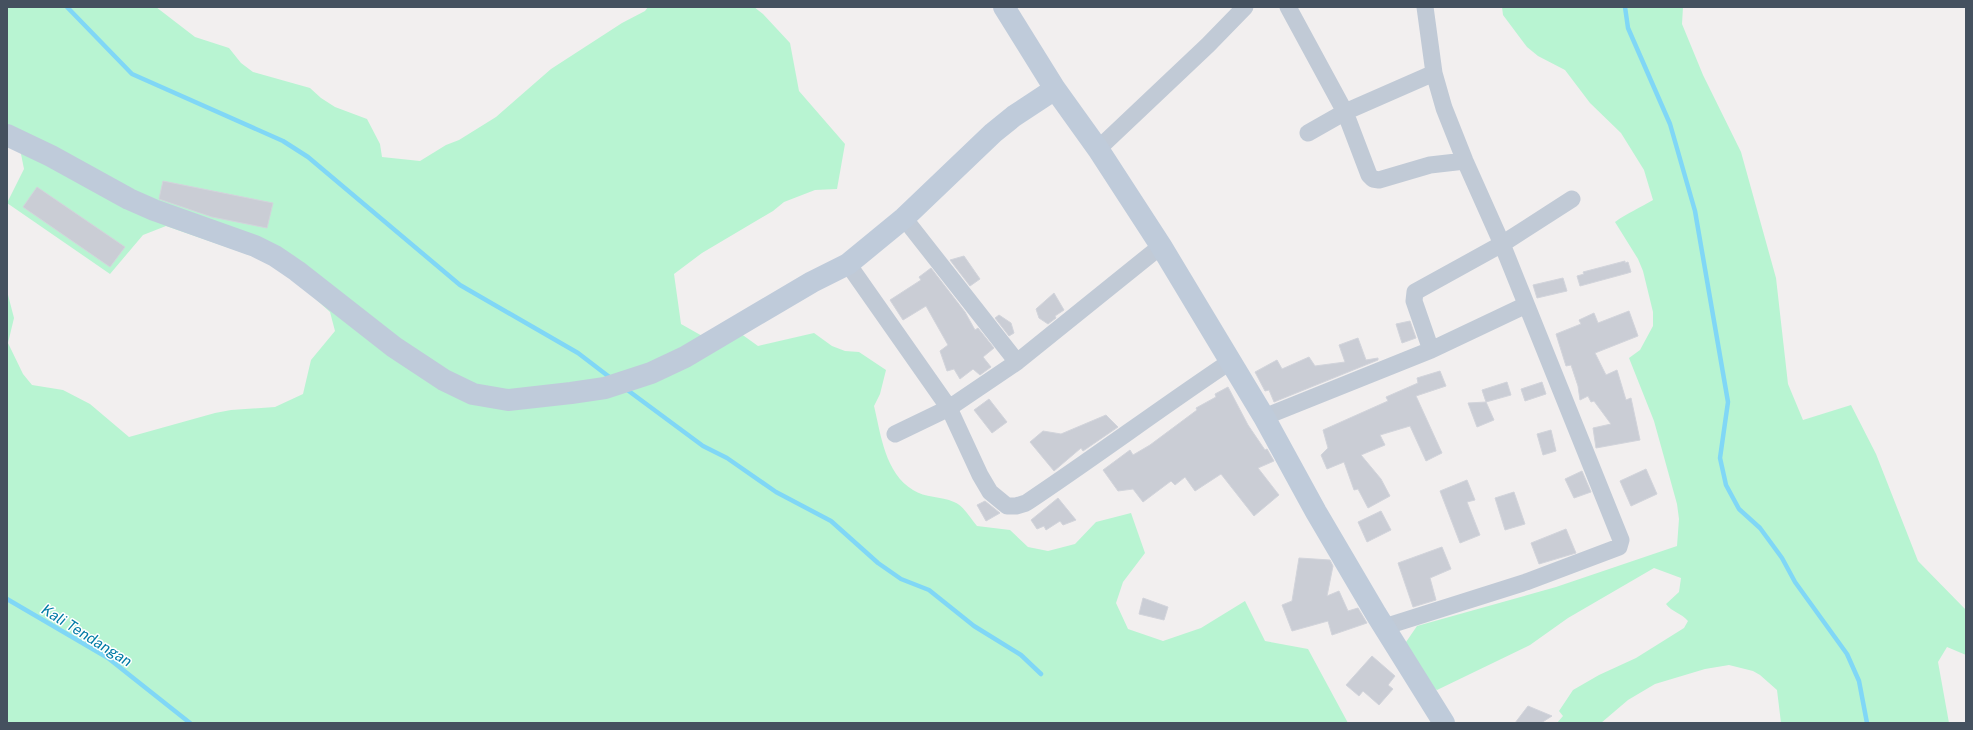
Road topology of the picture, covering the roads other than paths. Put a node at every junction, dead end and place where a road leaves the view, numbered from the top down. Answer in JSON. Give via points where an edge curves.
{"nodes":[{"id":1,"x":1004,"y":7,"type":"edge"},
{"id":2,"x":1246,"y":7,"type":"edge"},
{"id":3,"x":1288,"y":7,"type":"edge"},
{"id":4,"x":1425,"y":7,"type":"edge"},
{"id":5,"x":1434,"y":73,"type":"junction"},
{"id":6,"x":1055,"y":89,"type":"junction"},
{"id":7,"x":1345,"y":112,"type":"junction"},
{"id":8,"x":1308,"y":133,"type":"dead end"},
{"id":9,"x":7,"y":136,"type":"edge"},
{"id":10,"x":1098,"y":148,"type":"junction"},
{"id":11,"x":1465,"y":161,"type":"junction"},
{"id":12,"x":1572,"y":199,"type":"dead end"},
{"id":13,"x":904,"y":218,"type":"junction"},
{"id":14,"x":1502,"y":244,"type":"junction"},
{"id":15,"x":1161,"y":246,"type":"junction"},
{"id":16,"x":848,"y":264,"type":"junction"},
{"id":17,"x":1526,"y":304,"type":"junction"},
{"id":18,"x":1431,"y":350,"type":"junction"},
{"id":19,"x":1230,"y":361,"type":"junction"},
{"id":20,"x":1017,"y":362,"type":"junction"},
{"id":21,"x":949,"y":408,"type":"junction"},
{"id":22,"x":1264,"y":417,"type":"junction"},
{"id":23,"x":895,"y":434,"type":"dead end"},
{"id":24,"x":1384,"y":627,"type":"junction"},
{"id":25,"x":1444,"y":723,"type":"edge"}],
"edges":[{"from":1,"to":6,"type":"street"},
{"from":2,"to":10,"type":"street"},
{"from":3,"to":7,"type":"street"},
{"from":4,"to":5,"type":"street"},
{"from":5,"to":7,"type":"street"},
{"from":5,"to":11,"type":"street","via":[[1444,108]]},
{"from":6,"to":10,"type":"street"},
{"from":6,"to":13,"type":"street","via":[[993,133]]},
{"from":7,"to":8,"type":"street"},
{"from":7,"to":11,"type":"street","via":[[1373,179],[1379,180],[1430,165]]},
{"from":9,"to":16,"type":"street","via":[[51,156],[135,202],[255,246],[275,256],[362,324],[444,380],[473,394],[508,400],[605,388],[651,373],[685,357],[812,282]]},
{"from":10,"to":15,"type":"street"},
{"from":11,"to":14,"type":"street"},
{"from":12,"to":14,"type":"street"},
{"from":13,"to":16,"type":"street"},
{"from":13,"to":20,"type":"street"},
{"from":14,"to":17,"type":"street"},
{"from":14,"to":18,"type":"street","via":[[1415,292],[1414,301]]},
{"from":15,"to":19,"type":"street"},
{"from":15,"to":20,"type":"street"},
{"from":16,"to":21,"type":"street"},
{"from":17,"to":18,"type":"street"},
{"from":17,"to":24,"type":"street","via":[[1621,536],[1621,543],[1619,547],[1526,582]]},
{"from":18,"to":22,"type":"street"},
{"from":19,"to":21,"type":"street","via":[[1092,460],[1026,503],[1016,506],[1007,506],[990,492]]},
{"from":19,"to":22,"type":"street"},
{"from":20,"to":21,"type":"street"},
{"from":21,"to":23,"type":"street"},
{"from":22,"to":24,"type":"street"},
{"from":24,"to":25,"type":"street"}]}
